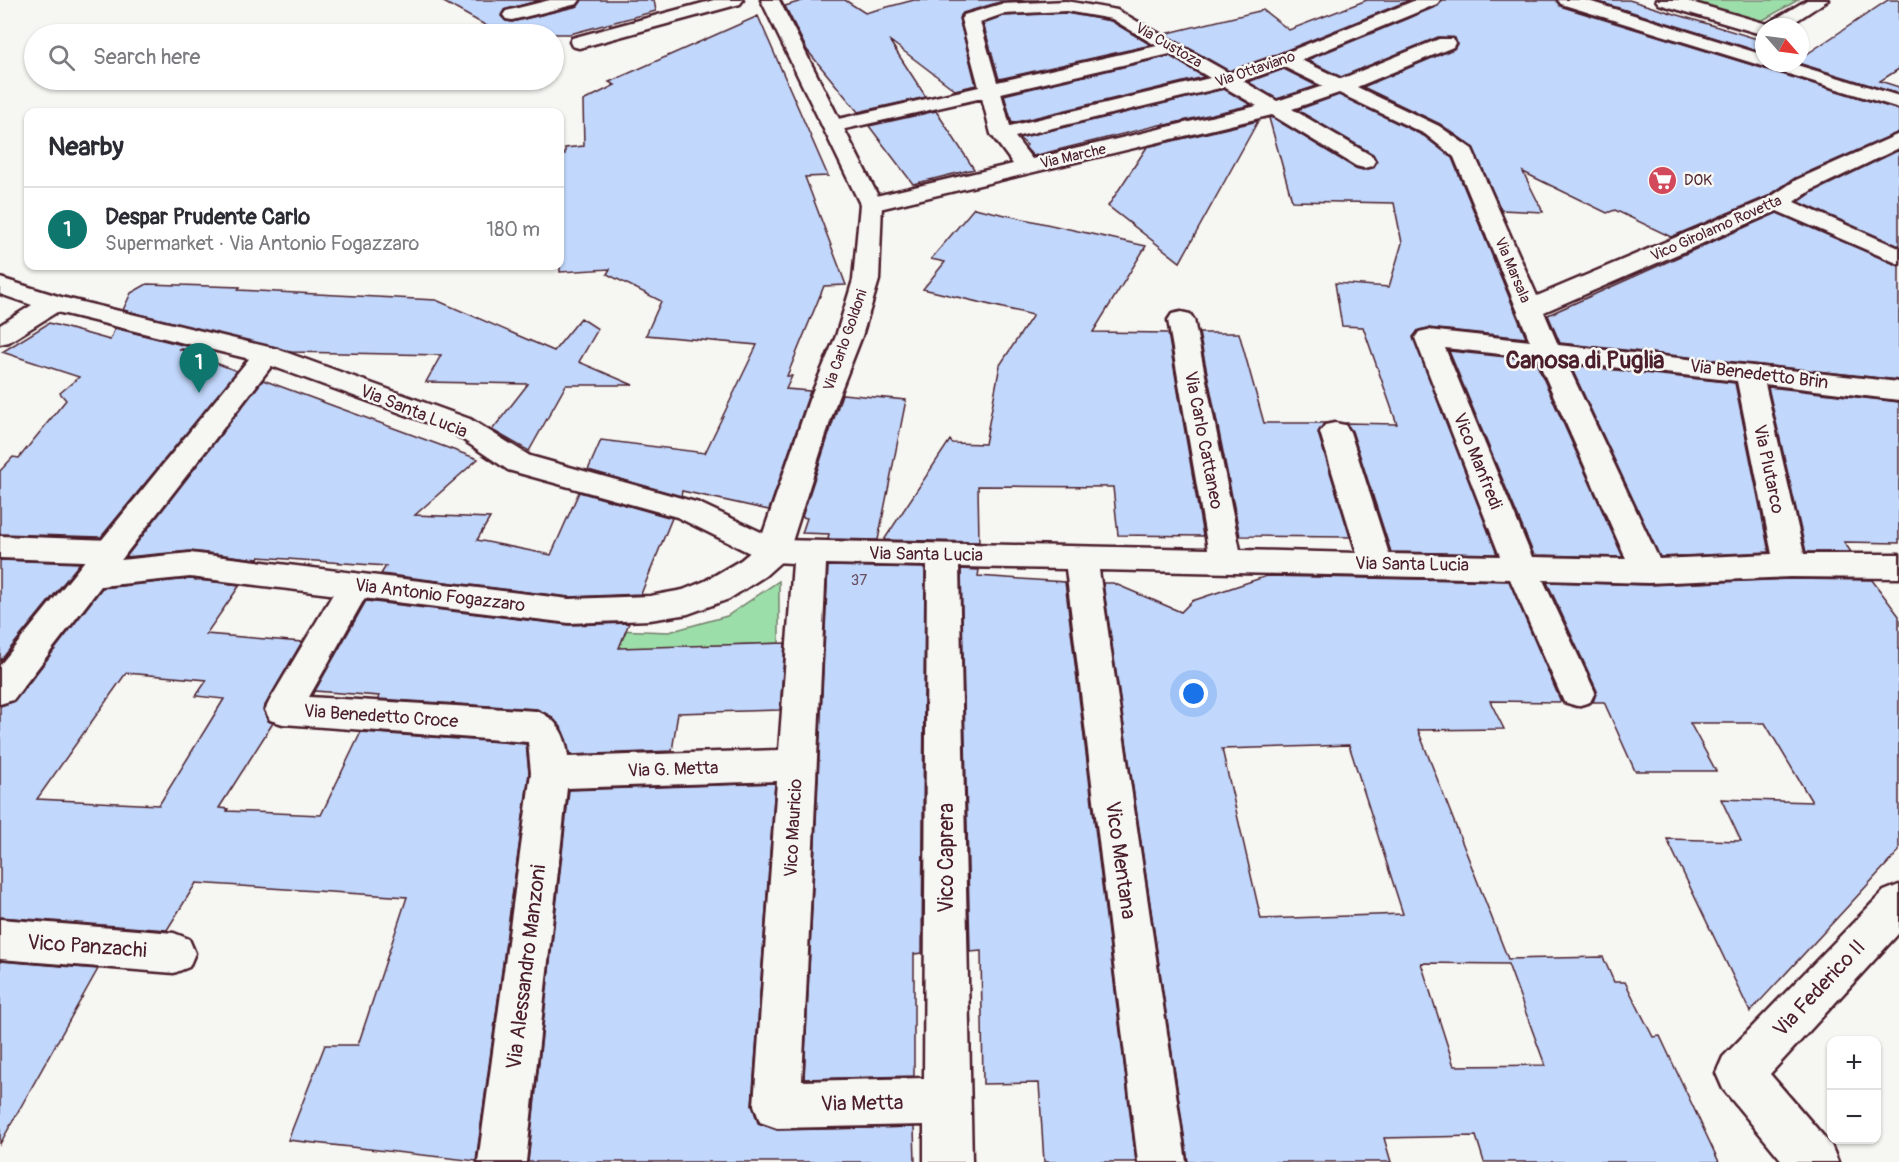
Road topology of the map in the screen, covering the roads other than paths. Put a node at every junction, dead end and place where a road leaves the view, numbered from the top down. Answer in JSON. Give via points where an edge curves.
{"nodes":[{"id":1,"x":571,"y":0,"type":"edge"},
{"id":2,"x":734,"y":0,"type":"edge"},
{"id":3,"x":770,"y":0,"type":"edge"},
{"id":4,"x":1431,"y":0,"type":"edge"},
{"id":5,"x":1567,"y":0,"type":"edge"},
{"id":6,"x":1665,"y":0,"type":"edge"},
{"id":7,"x":1819,"y":0,"type":"edge"},
{"id":8,"x":1064,"y":3,"type":"edge"},
{"id":9,"x":513,"y":15,"type":"dead end"},
{"id":10,"x":1789,"y":18,"type":"edge"},
{"id":11,"x":1755,"y":25,"type":"edge"},
{"id":12,"x":579,"y":42,"type":"dead end"},
{"id":13,"x":1446,"y":43,"type":"dead end"},
{"id":14,"x":1174,"y":48,"type":"junction"},
{"id":15,"x":1755,"y":58,"type":"edge"},
{"id":16,"x":1285,"y":60,"type":"junction"},
{"id":17,"x":1801,"y":72,"type":"edge"},
{"id":18,"x":1228,"y":80,"type":"junction"},
{"id":19,"x":1341,"y":86,"type":"junction"},
{"id":20,"x":990,"y":90,"type":"junction"},
{"id":21,"x":1899,"y":101,"type":"edge"},
{"id":22,"x":1276,"y":108,"type":"junction"},
{"id":23,"x":832,"y":126,"type":"junction"},
{"id":24,"x":1002,"y":134,"type":"junction"},
{"id":25,"x":1899,"y":140,"type":"edge"},
{"id":26,"x":1364,"y":160,"type":"dead end"},
{"id":27,"x":1027,"y":167,"type":"junction"},
{"id":28,"x":1777,"y":203,"type":"junction"},
{"id":29,"x":870,"y":204,"type":"junction"},
{"id":30,"x":1899,"y":257,"type":"edge"},
{"id":31,"x":0,"y":286,"type":"edge"},
{"id":32,"x":53,"y":303,"type":"junction"},
{"id":33,"x":1529,"y":309,"type":"junction"},
{"id":34,"x":1181,"y":320,"type":"dead end"},
{"id":35,"x":0,"y":336,"type":"edge"},
{"id":36,"x":1546,"y":350,"type":"junction"},
{"id":37,"x":267,"y":355,"type":"junction"},
{"id":38,"x":1749,"y":373,"type":"junction"},
{"id":39,"x":1899,"y":391,"type":"edge"},
{"id":40,"x":1335,"y":432,"type":"dead end"},
{"id":41,"x":0,"y":547,"type":"edge"},
{"id":42,"x":791,"y":551,"type":"junction"},
{"id":43,"x":943,"y":554,"type":"junction"},
{"id":44,"x":1081,"y":558,"type":"junction"},
{"id":45,"x":1227,"y":561,"type":"junction"},
{"id":46,"x":102,"y":563,"type":"junction"},
{"id":47,"x":1376,"y":563,"type":"junction"},
{"id":48,"x":1790,"y":565,"type":"junction"},
{"id":49,"x":1520,"y":566,"type":"junction"},
{"id":50,"x":1896,"y":570,"type":"edge"},
{"id":51,"x":1648,"y":571,"type":"junction"},
{"id":52,"x":355,"y":585,"type":"junction"},
{"id":53,"x":0,"y":690,"type":"edge"},
{"id":54,"x":1577,"y":692,"type":"dead end"},
{"id":55,"x":797,"y":765,"type":"junction"},
{"id":56,"x":550,"y":772,"type":"junction"},
{"id":57,"x":1896,"y":912,"type":"edge"},
{"id":58,"x":0,"y":939,"type":"edge"},
{"id":59,"x":174,"y":953,"type":"dead end"},
{"id":60,"x":948,"y":1101,"type":"junction"},
{"id":61,"x":777,"y":1105,"type":"joint"},
{"id":62,"x":502,"y":1162,"type":"edge"},
{"id":63,"x":948,"y":1162,"type":"edge"},
{"id":64,"x":1162,"y":1162,"type":"edge"},
{"id":65,"x":1814,"y":1162,"type":"edge"}],
"edges":[{"from":1,"to":9,"type":"street"},
{"from":2,"to":12,"type":"street"},
{"from":3,"to":23,"type":"street","name":"Via Carlo Goldoni"},
{"from":4,"to":16,"type":"street","name":"Via Ottaviano"},
{"from":5,"to":15,"type":"street"},
{"from":6,"to":11,"type":"street"},
{"from":7,"to":10,"type":"street"},
{"from":8,"to":14,"type":"street","name":"Via Custoza","via":[[1117,15]]},
{"from":8,"to":20,"type":"street","name":"Via Custoza","via":[[1001,9],[970,19]]},
{"from":13,"to":19,"type":"street","name":"Via Marche"},
{"from":14,"to":18,"type":"street","name":"Via Custoza"},
{"from":14,"to":20,"type":"street"},
{"from":16,"to":18,"type":"street","name":"Via Ottaviano"},
{"from":16,"to":19,"type":"street","name":"Via Marsala"},
{"from":17,"to":21,"type":"street"},
{"from":18,"to":22,"type":"street","name":"Via Custoza"},
{"from":18,"to":24,"type":"street","name":"Via Ottaviano"},
{"from":19,"to":22,"type":"street","name":"Via Marche"},
{"from":19,"to":33,"type":"street","name":"Via Marsala","via":[[1432,130],[1464,154]]},
{"from":20,"to":23,"type":"street"},
{"from":20,"to":24,"type":"street","name":"Via Custoza"},
{"from":22,"to":26,"type":"street","name":"Via Custoza"},
{"from":22,"to":27,"type":"street","name":"Via Marche"},
{"from":23,"to":29,"type":"street","name":"Via Carlo Goldoni"},
{"from":24,"to":27,"type":"street","name":"Via Custoza"},
{"from":25,"to":28,"type":"street","name":"Vico Girolamo Rovetta","via":[[1804,185]]},
{"from":27,"to":29,"type":"street","name":"Via Marche"},
{"from":28,"to":30,"type":"street"},
{"from":28,"to":33,"type":"street","name":"Vico Girolamo Rovetta"},
{"from":29,"to":42,"type":"street","name":"Via Carlo Goldoni","via":[[866,280],[823,400]]},
{"from":31,"to":32,"type":"street","name":"Via Santa Lucia"},
{"from":32,"to":35,"type":"street"},
{"from":32,"to":37,"type":"street","name":"Via Santa Lucia"},
{"from":33,"to":36,"type":"street","name":"Via Marsala"},
{"from":34,"to":45,"type":"street","name":"Via Carlo Cattaneo"},
{"from":36,"to":38,"type":"street","name":"Via Benedetto Brin"},
{"from":36,"to":49,"type":"street","name":"Vico Manfredi","via":[[1428,338]]},
{"from":36,"to":51,"type":"street","name":"Via Marsala"},
{"from":37,"to":42,"type":"street","name":"Via Santa Lucia","via":[[460,426],[519,463],[688,510]]},
{"from":37,"to":46,"type":"street"},
{"from":38,"to":39,"type":"street","name":"Via Benedetto Brin"},
{"from":38,"to":48,"type":"street","name":"Via Plutarco"},
{"from":40,"to":47,"type":"street"},
{"from":41,"to":46,"type":"street","name":"Via Antonio Fogazzaro"},
{"from":42,"to":43,"type":"street","name":"Via Santa Lucia"},
{"from":42,"to":52,"type":"street","name":"Via Antonio Fogazzaro","via":[[688,602],[650,608],[569,611]]},
{"from":42,"to":55,"type":"street","name":"Vico Mauricio"},
{"from":43,"to":44,"type":"street","name":"Via Santa Lucia"},
{"from":43,"to":60,"type":"street","name":"Vico Caprera"},
{"from":44,"to":45,"type":"street","name":"Via Santa Lucia"},
{"from":44,"to":64,"type":"street","name":"Vico Mentana"},
{"from":45,"to":47,"type":"street","name":"Via Santa Lucia"},
{"from":46,"to":52,"type":"street","name":"Via Antonio Fogazzaro","via":[[190,565]]},
{"from":46,"to":53,"type":"street"},
{"from":47,"to":49,"type":"street","name":"Via Santa Lucia"},
{"from":48,"to":50,"type":"street","name":"Via Santa Lucia"},
{"from":48,"to":51,"type":"street","name":"Via Santa Lucia"},
{"from":49,"to":51,"type":"street","name":"Via Santa Lucia"},
{"from":49,"to":54,"type":"street","name":"Vico Manfredi"},
{"from":52,"to":56,"type":"street","name":"Via Benedetto Croce","via":[[283,710],[536,726],[548,741]]},
{"from":55,"to":56,"type":"street","name":"Via G. Metta"},
{"from":55,"to":61,"type":"street","name":"Vico Mauricio"},
{"from":56,"to":62,"type":"street","name":"Via Alessandro Manzoni"},
{"from":57,"to":65,"type":"street","name":"Via Federico II","via":[[1739,1073]]},
{"from":58,"to":59,"type":"street","name":"Vico Panzachi"},
{"from":60,"to":61,"type":"street","name":"Via Metta"},
{"from":60,"to":63,"type":"street","name":"Vico Caprera"}]}
